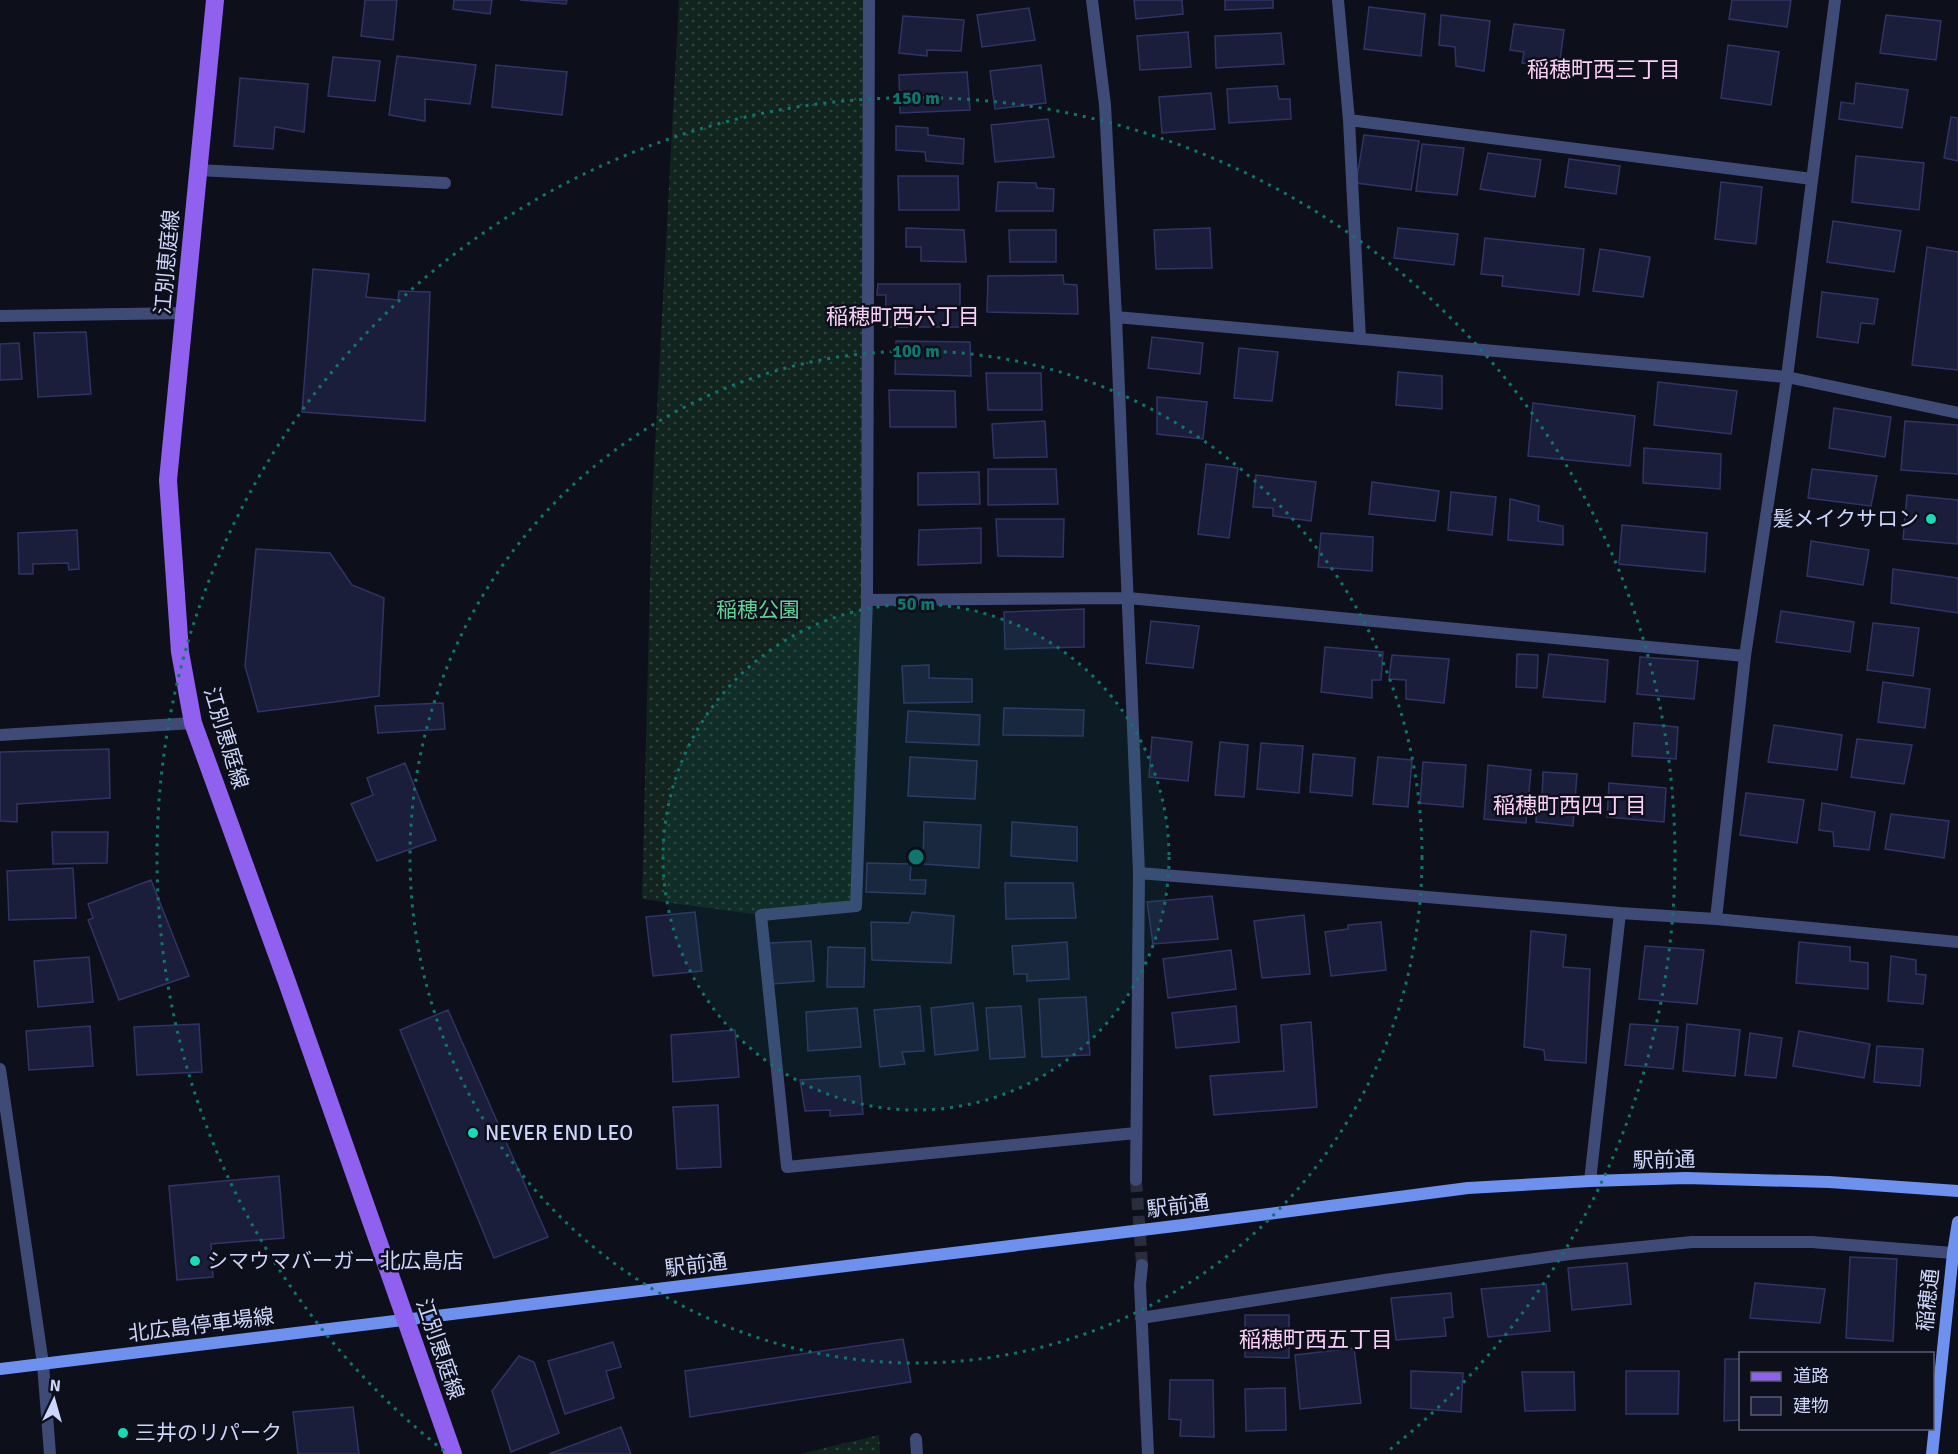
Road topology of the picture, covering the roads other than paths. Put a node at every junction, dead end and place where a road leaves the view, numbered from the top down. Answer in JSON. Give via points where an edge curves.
{"nodes":[{"id":1,"x":215,"y":0,"type":"edge"},
{"id":2,"x":869,"y":0,"type":"edge"},
{"id":3,"x":1092,"y":0,"type":"edge"},
{"id":4,"x":1338,"y":0,"type":"edge"},
{"id":5,"x":1835,"y":0,"type":"edge"},
{"id":6,"x":1349,"y":120,"type":"junction"},
{"id":7,"x":198,"y":170,"type":"junction"},
{"id":8,"x":1812,"y":179,"type":"junction"},
{"id":9,"x":445,"y":183,"type":"dead end"},
{"id":10,"x":185,"y":313,"type":"junction"},
{"id":11,"x":0,"y":316,"type":"edge"},
{"id":12,"x":1116,"y":317,"type":"junction"},
{"id":13,"x":1360,"y":339,"type":"junction"},
{"id":14,"x":1787,"y":377,"type":"junction"},
{"id":15,"x":1958,"y":413,"type":"edge"},
{"id":16,"x":1128,"y":598,"type":"junction"},
{"id":17,"x":867,"y":600,"type":"junction"},
{"id":18,"x":1745,"y":656,"type":"junction"},
{"id":19,"x":193,"y":723,"type":"junction"},
{"id":20,"x":0,"y":735,"type":"edge"},
{"id":21,"x":1139,"y":873,"type":"junction"},
{"id":22,"x":1620,"y":913,"type":"junction"},
{"id":23,"x":1716,"y":918,"type":"junction"},
{"id":24,"x":1958,"y":942,"type":"edge"},
{"id":25,"x":0,"y":1069,"type":"edge"},
{"id":26,"x":2,"y":1110,"type":"edge"},
{"id":27,"x":1136,"y":1133,"type":"junction"},
{"id":28,"x":1136,"y":1180,"type":"tunnel mouth"},
{"id":29,"x":1590,"y":1181,"type":"junction"},
{"id":30,"x":1958,"y":1191,"type":"edge"},
{"id":31,"x":1958,"y":1222,"type":"edge"},
{"id":32,"x":1953,"y":1253,"type":"junction"},
{"id":33,"x":1142,"y":1265,"type":"tunnel mouth"},
{"id":34,"x":1142,"y":1318,"type":"junction"},
{"id":35,"x":406,"y":1320,"type":"junction"},
{"id":36,"x":43,"y":1364,"type":"junction"},
{"id":37,"x":0,"y":1369,"type":"edge"},
{"id":38,"x":916,"y":1439,"type":"dead end"},
{"id":39,"x":50,"y":1454,"type":"edge"},
{"id":40,"x":453,"y":1454,"type":"edge"},
{"id":41,"x":917,"y":1454,"type":"edge"},
{"id":42,"x":1148,"y":1454,"type":"edge"},
{"id":43,"x":1932,"y":1454,"type":"edge"}],
"edges":[{"from":1,"to":7,"type":"main road","name":"江別恵庭線"},
{"from":2,"to":17,"type":"street"},
{"from":3,"to":12,"type":"street","via":[[1105,105]]},
{"from":4,"to":6,"type":"street"},
{"from":5,"to":8,"type":"street"},
{"from":6,"to":8,"type":"street"},
{"from":6,"to":13,"type":"street"},
{"from":7,"to":9,"type":"street"},
{"from":7,"to":10,"type":"main road","name":"江別恵庭線"},
{"from":8,"to":14,"type":"street"},
{"from":10,"to":11,"type":"street"},
{"from":10,"to":19,"type":"main road","name":"江別恵庭線","via":[[168,480],[180,652]]},
{"from":12,"to":13,"type":"street"},
{"from":12,"to":16,"type":"street"},
{"from":13,"to":14,"type":"street"},
{"from":14,"to":15,"type":"street"},
{"from":14,"to":18,"type":"street"},
{"from":16,"to":17,"type":"street"},
{"from":16,"to":18,"type":"street"},
{"from":16,"to":21,"type":"street"},
{"from":17,"to":27,"type":"street","via":[[856,906],[761,915],[787,1167]]},
{"from":18,"to":23,"type":"street"},
{"from":19,"to":20,"type":"street"},
{"from":19,"to":35,"type":"main road","name":"江別恵庭線"},
{"from":21,"to":22,"type":"street"},
{"from":21,"to":27,"type":"street"},
{"from":22,"to":23,"type":"street"},
{"from":22,"to":29,"type":"street"},
{"from":23,"to":24,"type":"street"},
{"from":25,"to":26,"type":"street"},
{"from":26,"to":36,"type":"street"},
{"from":27,"to":28,"type":"street"},
{"from":29,"to":30,"type":"street","name":"駅前通","via":[[1829,1182]]},
{"from":29,"to":35,"type":"street","name":"駅前通","via":[[1468,1188]]},
{"from":31,"to":32,"type":"street","name":"稲穂通"},
{"from":32,"to":34,"type":"street","via":[[1812,1242],[1692,1242],[1408,1276]]},
{"from":32,"to":43,"type":"street","name":"稲穂通"},
{"from":33,"to":34,"type":"street"},
{"from":34,"to":42,"type":"street"},
{"from":35,"to":36,"type":"street","name":"北広島停車場線"},
{"from":35,"to":40,"type":"main road","name":"江別恵庭線"},
{"from":36,"to":37,"type":"street","name":"北広島停車場線"},
{"from":36,"to":39,"type":"street"},
{"from":38,"to":41,"type":"street"}]}
